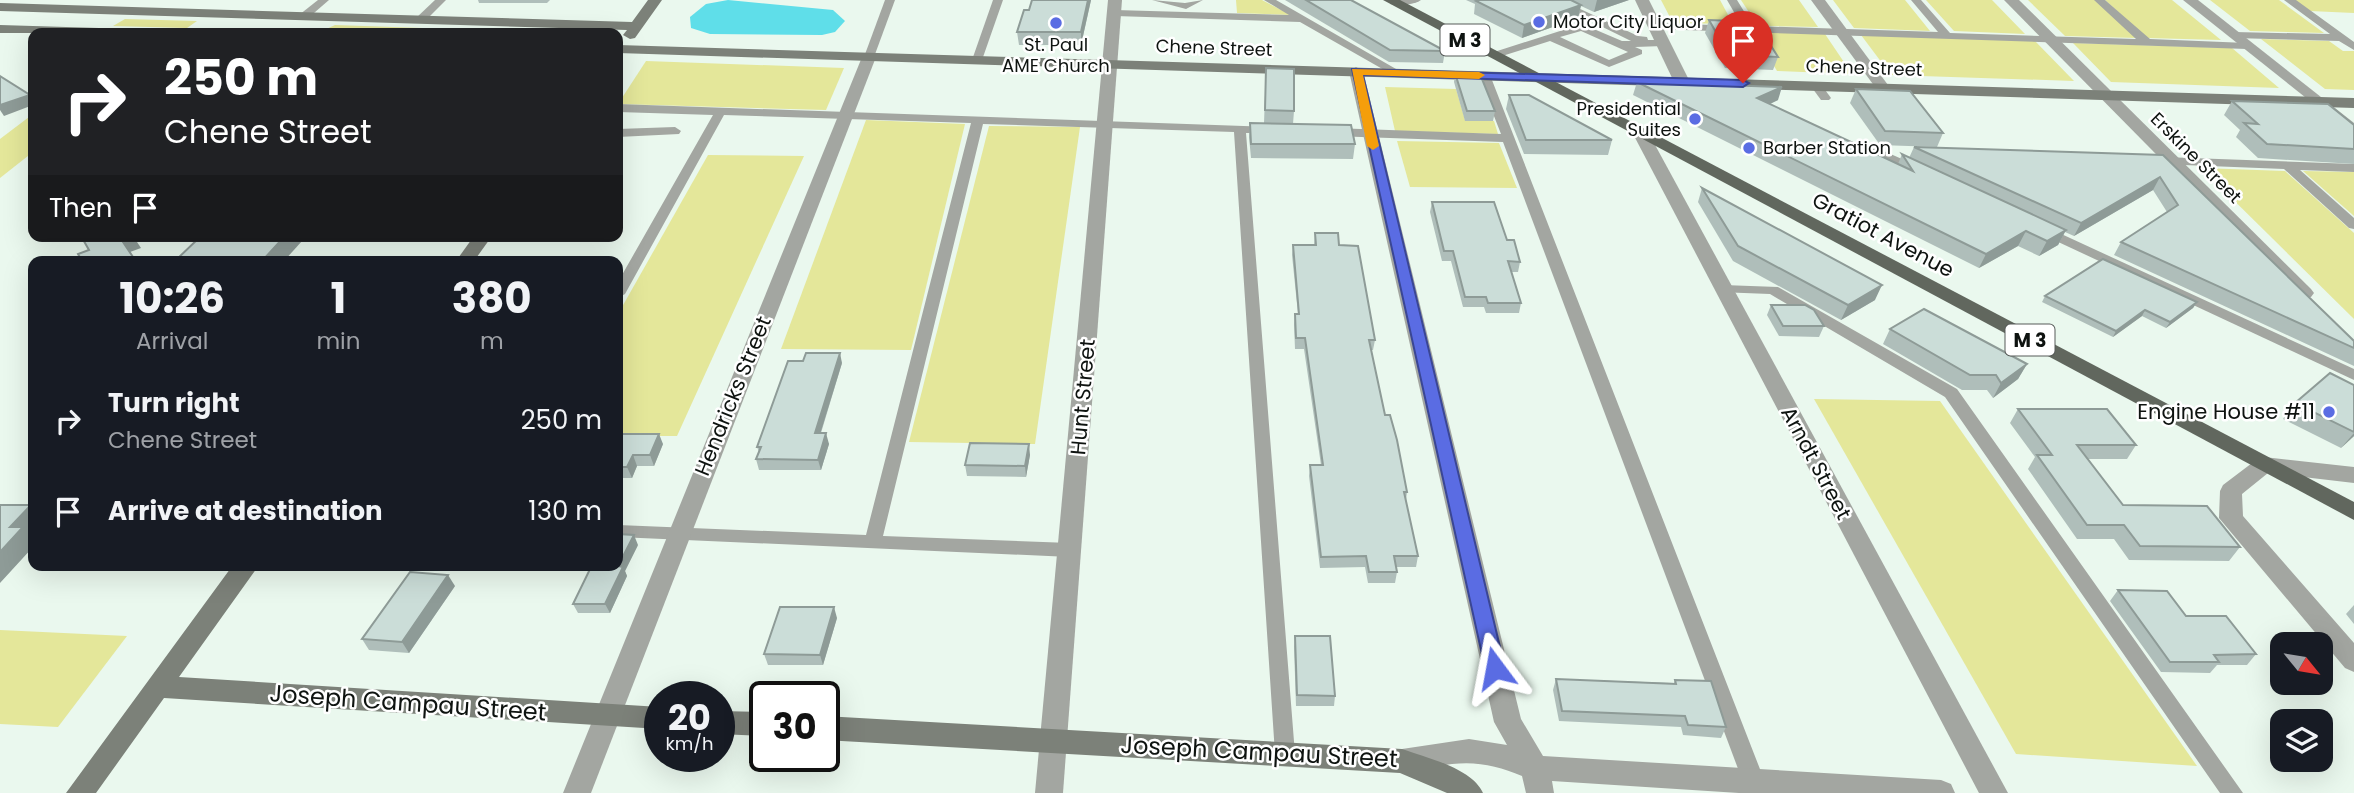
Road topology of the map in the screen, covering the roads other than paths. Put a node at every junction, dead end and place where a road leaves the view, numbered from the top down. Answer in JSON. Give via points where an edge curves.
{"nodes":[{"id":1,"x":324,"y":0,"type":"edge"},
{"id":2,"x":441,"y":0,"type":"edge"},
{"id":3,"x":655,"y":0,"type":"edge"},
{"id":4,"x":890,"y":0,"type":"edge"},
{"id":5,"x":998,"y":0,"type":"edge"},
{"id":6,"x":1157,"y":0,"type":"edge"},
{"id":7,"x":1198,"y":0,"type":"edge"},
{"id":8,"x":1269,"y":0,"type":"edge"},
{"id":9,"x":1416,"y":0,"type":"edge"},
{"id":10,"x":1553,"y":0,"type":"edge"},
{"id":11,"x":1642,"y":0,"type":"edge"},
{"id":12,"x":1732,"y":0,"type":"edge"},
{"id":13,"x":1818,"y":0,"type":"edge"},
{"id":14,"x":1916,"y":0,"type":"edge"},
{"id":15,"x":2011,"y":0,"type":"edge"},
{"id":16,"x":2099,"y":0,"type":"edge"},
{"id":17,"x":2190,"y":0,"type":"edge"},
{"id":18,"x":2288,"y":0,"type":"edge"},
{"id":19,"x":1392,"y":1,"type":"edge"},
{"id":20,"x":0,"y":7,"type":"edge"},
{"id":21,"x":1115,"y":7,"type":"edge"},
{"id":22,"x":138,"y":11,"type":"junction"},
{"id":23,"x":296,"y":17,"type":"junction"},
{"id":24,"x":338,"y":18,"type":"junction"},
{"id":25,"x":1302,"y":19,"type":"junction"},
{"id":26,"x":419,"y":21,"type":"junction"},
{"id":27,"x":637,"y":26,"type":"junction"},
{"id":28,"x":101,"y":28,"type":"edge"},
{"id":29,"x":286,"y":28,"type":"edge"},
{"id":30,"x":317,"y":28,"type":"edge"},
{"id":31,"x":556,"y":28,"type":"edge"},
{"id":32,"x":596,"y":28,"type":"edge"},
{"id":33,"x":1749,"y":28,"type":"junction"},
{"id":34,"x":0,"y":29,"type":"edge"},
{"id":35,"x":28,"y":30,"type":"edge"},
{"id":36,"x":1842,"y":33,"type":"junction"},
{"id":37,"x":2234,"y":35,"type":"junction"},
{"id":38,"x":1659,"y":36,"type":"junction"},
{"id":39,"x":1947,"y":36,"type":"junction"},
{"id":40,"x":1551,"y":37,"type":"junction"},
{"id":41,"x":2341,"y":38,"type":"junction"},
{"id":42,"x":2050,"y":39,"type":"junction"},
{"id":43,"x":2146,"y":42,"type":"junction"},
{"id":44,"x":623,"y":44,"type":"edge"},
{"id":45,"x":1620,"y":44,"type":"junction"},
{"id":46,"x":2247,"y":46,"type":"junction"},
{"id":47,"x":2354,"y":47,"type":"edge"},
{"id":48,"x":623,"y":50,"type":"edge"},
{"id":49,"x":1495,"y":55,"type":"junction"},
{"id":50,"x":869,"y":57,"type":"junction"},
{"id":51,"x":977,"y":60,"type":"junction"},
{"id":52,"x":1112,"y":65,"type":"junction"},
{"id":53,"x":1356,"y":71,"type":"junction"},
{"id":54,"x":1397,"y":73,"type":"junction"},
{"id":55,"x":1484,"y":75,"type":"junction"},
{"id":56,"x":1536,"y":77,"type":"junction"},
{"id":57,"x":1682,"y":82,"type":"junction"},
{"id":58,"x":1882,"y":88,"type":"junction"},
{"id":59,"x":2106,"y":95,"type":"junction"},
{"id":60,"x":2317,"y":102,"type":"junction"},
{"id":61,"x":2354,"y":103,"type":"edge"},
{"id":62,"x":623,"y":108,"type":"edge"},
{"id":63,"x":720,"y":112,"type":"junction"},
{"id":64,"x":845,"y":116,"type":"junction"},
{"id":65,"x":978,"y":120,"type":"junction"},
{"id":66,"x":1106,"y":124,"type":"junction"},
{"id":67,"x":1240,"y":129,"type":"junction"},
{"id":68,"x":1282,"y":130,"type":"edge"},
{"id":69,"x":675,"y":131,"type":"dead end"},
{"id":70,"x":2354,"y":131,"type":"edge"},
{"id":71,"x":623,"y":132,"type":"edge"},
{"id":72,"x":1324,"y":132,"type":"edge"},
{"id":73,"x":1640,"y":132,"type":"junction"},
{"id":74,"x":1370,"y":133,"type":"junction"},
{"id":75,"x":1506,"y":138,"type":"junction"},
{"id":76,"x":1919,"y":153,"type":"edge"},
{"id":77,"x":2143,"y":161,"type":"edge"},
{"id":78,"x":2173,"y":162,"type":"junction"},
{"id":79,"x":2287,"y":165,"type":"junction"},
{"id":80,"x":2354,"y":168,"type":"edge"},
{"id":81,"x":1927,"y":175,"type":"edge"},
{"id":82,"x":2027,"y":222,"type":"edge"},
{"id":83,"x":2354,"y":225,"type":"edge"},
{"id":84,"x":623,"y":285,"type":"edge"},
{"id":85,"x":1723,"y":289,"type":"junction"},
{"id":86,"x":2316,"y":304,"type":"edge"},
{"id":87,"x":2354,"y":375,"type":"edge"},
{"id":88,"x":2264,"y":466,"type":"junction"},
{"id":89,"x":2354,"y":475,"type":"edge"},
{"id":90,"x":2354,"y":512,"type":"edge"},
{"id":91,"x":623,"y":531,"type":"edge"},
{"id":92,"x":679,"y":533,"type":"junction"},
{"id":93,"x":873,"y":542,"type":"junction"},
{"id":94,"x":1070,"y":550,"type":"junction"},
{"id":95,"x":243,"y":571,"type":"edge"},
{"id":96,"x":2354,"y":661,"type":"edge"},
{"id":97,"x":157,"y":687,"type":"junction"},
{"id":98,"x":607,"y":715,"type":"junction"},
{"id":99,"x":644,"y":717,"type":"edge"},
{"id":100,"x":840,"y":729,"type":"edge"},
{"id":101,"x":1054,"y":741,"type":"junction"},
{"id":102,"x":1285,"y":754,"type":"junction"},
{"id":103,"x":1402,"y":761,"type":"junction"},
{"id":104,"x":1537,"y":781,"type":"edge"},
{"id":105,"x":1754,"y":782,"type":"junction"},
{"id":106,"x":80,"y":793,"type":"edge"},
{"id":107,"x":577,"y":793,"type":"edge"},
{"id":108,"x":1049,"y":793,"type":"edge"},
{"id":109,"x":1469,"y":793,"type":"edge"},
{"id":110,"x":1941,"y":793,"type":"edge"},
{"id":111,"x":1994,"y":793,"type":"edge"},
{"id":112,"x":2232,"y":793,"type":"edge"}],
"edges":[{"from":1,"to":23,"type":"lane"},
{"from":2,"to":26,"type":"lane"},
{"from":3,"to":27,"type":"street"},
{"from":4,"to":50,"type":"lane","name":"Hendricks Street"},
{"from":5,"to":51,"type":"lane"},
{"from":6,"to":7,"type":"lane","via":[[1186,6]]},
{"from":8,"to":25,"type":"lane"},
{"from":9,"to":19,"type":"lane"},
{"from":10,"to":38,"type":"lane","via":[[1636,39]]},
{"from":11,"to":38,"type":"street"},
{"from":12,"to":33,"type":"lane"},
{"from":13,"to":36,"type":"street"},
{"from":14,"to":39,"type":"lane"},
{"from":15,"to":42,"type":"street","name":"Erskine Street"},
{"from":16,"to":43,"type":"lane"},
{"from":17,"to":37,"type":"street"},
{"from":18,"to":41,"type":"lane"},
{"from":19,"to":49,"type":"main road","name":"Gratiot Avenue","number":"M 3"},
{"from":20,"to":22,"type":"street"},
{"from":21,"to":25,"type":"lane"},
{"from":21,"to":52,"type":"street","name":"Hunt Street"},
{"from":22,"to":23,"type":"street"},
{"from":22,"to":28,"type":"street"},
{"from":23,"to":24,"type":"street"},
{"from":23,"to":29,"type":"street"},
{"from":24,"to":26,"type":"street"},
{"from":24,"to":30,"type":"street"},
{"from":25,"to":54,"type":"lane"},
{"from":26,"to":31,"type":"street"},
{"from":27,"to":32,"type":"street"},
{"from":27,"to":44,"type":"street"},
{"from":33,"to":36,"type":"lane"},
{"from":33,"to":38,"type":"lane"},
{"from":34,"to":35,"type":"street"},
{"from":36,"to":39,"type":"lane"},
{"from":36,"to":58,"type":"street"},
{"from":37,"to":41,"type":"lane"},
{"from":37,"to":46,"type":"street"},
{"from":38,"to":45,"type":"lane"},
{"from":38,"to":57,"type":"street"},
{"from":39,"to":42,"type":"lane"},
{"from":40,"to":45,"type":"lane","via":[[1582,27]]},
{"from":40,"to":45,"type":"lane","via":[[1609,64],[1638,52]]},
{"from":40,"to":49,"type":"lane"},
{"from":41,"to":47,"type":"lane"},
{"from":42,"to":43,"type":"lane"},
{"from":42,"to":59,"type":"street","name":"Erskine Street"},
{"from":43,"to":46,"type":"lane"},
{"from":46,"to":60,"type":"street"},
{"from":48,"to":50,"type":"street","name":"Chene Street"},
{"from":49,"to":56,"type":"main road","name":"Gratiot Avenue","number":"M 3"},
{"from":50,"to":51,"type":"street","name":"Chene Street"},
{"from":50,"to":64,"type":"street","name":"Hendricks Street"},
{"from":51,"to":52,"type":"street","name":"Chene Street"},
{"from":52,"to":53,"type":"street","name":"Chene Street"},
{"from":52,"to":66,"type":"street","name":"Hunt Street"},
{"from":53,"to":54,"type":"street","name":"Chene Street"},
{"from":53,"to":74,"type":"street"},
{"from":54,"to":55,"type":"street","name":"Chene Street"},
{"from":55,"to":56,"type":"street","name":"Chene Street"},
{"from":55,"to":75,"type":"lane"},
{"from":56,"to":57,"type":"street","name":"Chene Street"},
{"from":56,"to":73,"type":"main road","name":"Gratiot Avenue","number":"M 3"},
{"from":57,"to":58,"type":"street","name":"Chene Street","via":[[1821,92]]},
{"from":58,"to":59,"type":"street","name":"Chene Street"},
{"from":59,"to":60,"type":"street","name":"Chene Street"},
{"from":59,"to":78,"type":"street","name":"Erskine Street"},
{"from":60,"to":61,"type":"street","name":"Chene Street"},
{"from":60,"to":70,"type":"street"},
{"from":62,"to":63,"type":"lane"},
{"from":63,"to":64,"type":"lane"},
{"from":63,"to":84,"type":"lane"},
{"from":64,"to":65,"type":"lane"},
{"from":64,"to":92,"type":"street","name":"Hendricks Street"},
{"from":65,"to":66,"type":"lane"},
{"from":65,"to":93,"type":"lane"},
{"from":66,"to":67,"type":"lane"},
{"from":66,"to":94,"type":"street","name":"Hunt Street"},
{"from":67,"to":68,"type":"lane"},
{"from":67,"to":102,"type":"lane"},
{"from":69,"to":71,"type":"lane"},
{"from":72,"to":74,"type":"lane"},
{"from":73,"to":85,"type":"street","name":"Arndt Street"},
{"from":73,"to":88,"type":"main road","name":"Gratiot Avenue","number":"M 3"},
{"from":74,"to":75,"type":"lane"},
{"from":74,"to":104,"type":"street","via":[[1508,722]]},
{"from":75,"to":105,"type":"lane"},
{"from":76,"to":81,"type":"lane","via":[[1877,152]]},
{"from":77,"to":78,"type":"lane"},
{"from":78,"to":79,"type":"lane"},
{"from":78,"to":86,"type":"street","name":"Erskine Street"},
{"from":79,"to":80,"type":"lane"},
{"from":79,"to":83,"type":"lane"},
{"from":82,"to":87,"type":"lane"},
{"from":85,"to":111,"type":"street","name":"Arndt Street"},
{"from":85,"to":112,"type":"lane","via":[[1773,290],[1951,393]]},
{"from":88,"to":89,"type":"street"},
{"from":88,"to":90,"type":"main road","name":"Gratiot Avenue","number":"M 3"},
{"from":88,"to":96,"type":"street","via":[[2231,491],[2231,518]]},
{"from":91,"to":92,"type":"lane"},
{"from":92,"to":93,"type":"lane"},
{"from":92,"to":98,"type":"street","name":"Hendricks Street"},
{"from":93,"to":94,"type":"lane"},
{"from":94,"to":101,"type":"street","name":"Hunt Street"},
{"from":95,"to":97,"type":"street"},
{"from":97,"to":98,"type":"street","name":"Joseph Campau Street"},
{"from":97,"to":106,"type":"street"},
{"from":98,"to":99,"type":"street","name":"Joseph Campau Street"},
{"from":98,"to":107,"type":"street","name":"Hendricks Street"},
{"from":100,"to":101,"type":"street","name":"Joseph Campau Street"},
{"from":101,"to":102,"type":"street","name":"Joseph Campau Street"},
{"from":101,"to":108,"type":"street","name":"Hunt Street"},
{"from":102,"to":103,"type":"street","name":"Joseph Campau Street"},
{"from":103,"to":104,"type":"street","name":"Joseph Campau Street","via":[[1461,749],[1501,753]]},
{"from":103,"to":109,"type":"street"},
{"from":104,"to":105,"type":"street","name":"Joseph Campau Street"},
{"from":105,"to":110,"type":"street","name":"Joseph Campau Street"}]}
